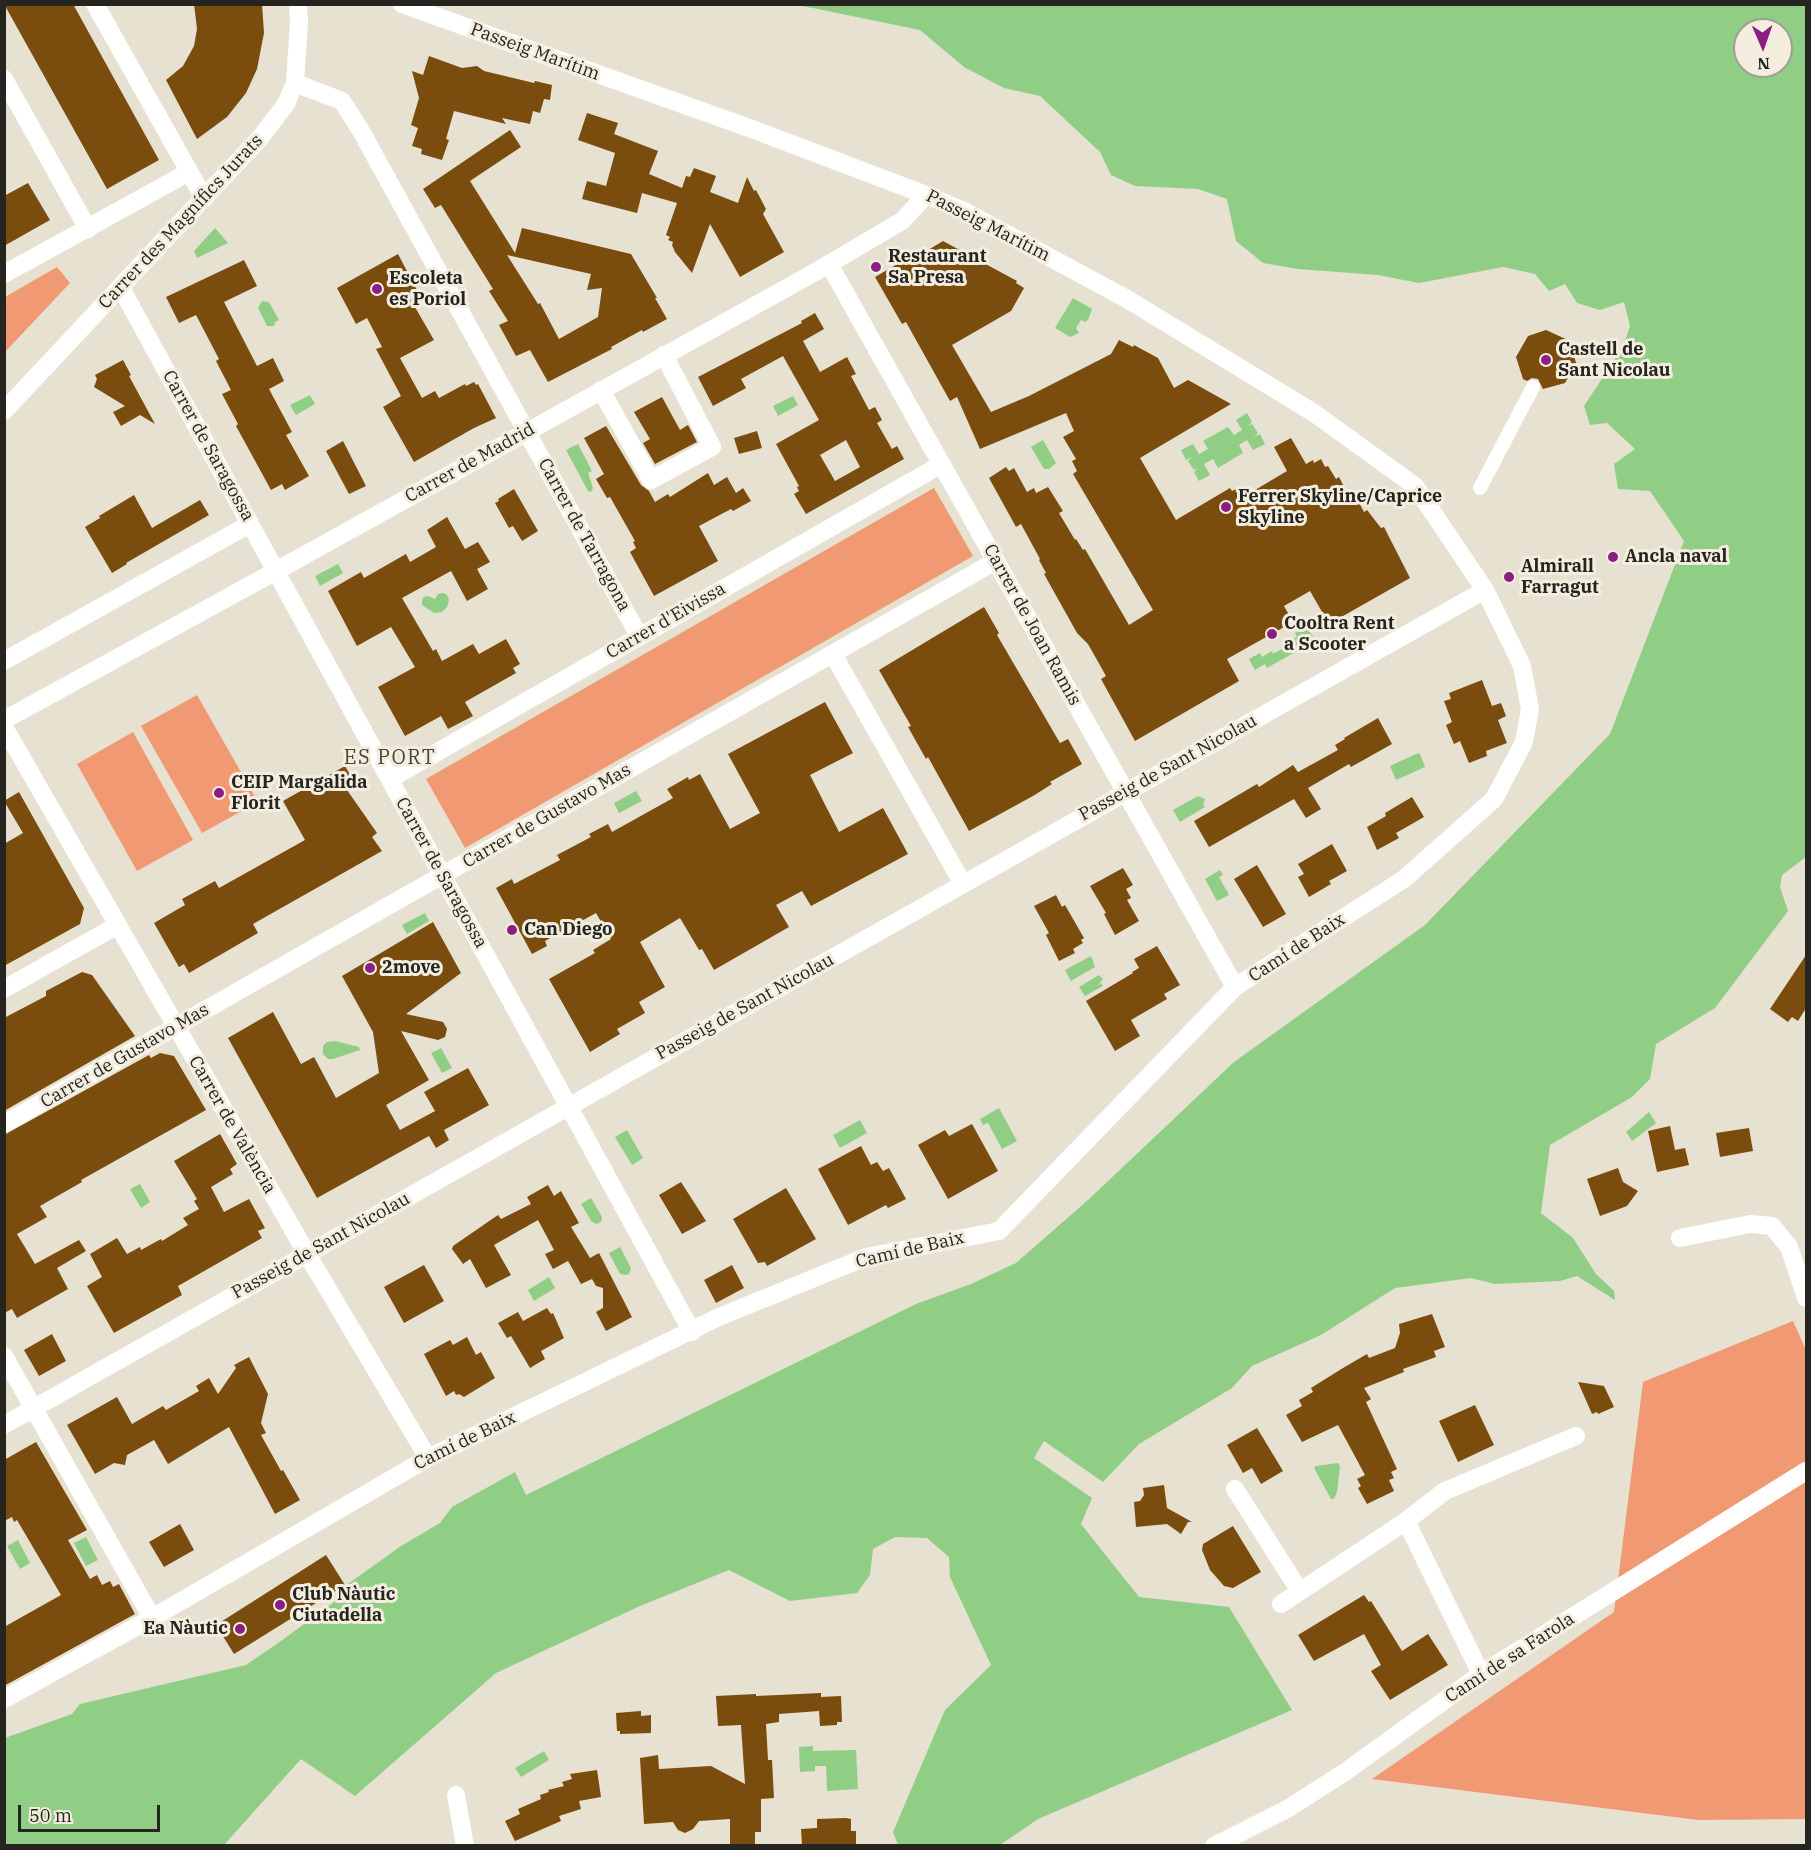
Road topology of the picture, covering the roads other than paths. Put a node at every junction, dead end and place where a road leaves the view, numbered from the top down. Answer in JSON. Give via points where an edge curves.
{"nodes":[{"id":1,"x":95,"y":4,"type":"edge"},
{"id":2,"x":298,"y":4,"type":"edge"},
{"id":3,"x":402,"y":4,"type":"edge"},
{"id":4,"x":4,"y":79,"type":"edge"},
{"id":5,"x":295,"y":83,"type":"junction"},
{"id":6,"x":189,"y":172,"type":"junction"},
{"id":7,"x":926,"y":195,"type":"junction"},
{"id":8,"x":204,"y":198,"type":"junction"},
{"id":9,"x":88,"y":229,"type":"junction"},
{"id":10,"x":829,"y":264,"type":"junction"},
{"id":11,"x":4,"y":274,"type":"edge"},
{"id":12,"x":121,"y":288,"type":"junction"},
{"id":13,"x":664,"y":355,"type":"junction"},
{"id":14,"x":1533,"y":387,"type":"dead end"},
{"id":15,"x":601,"y":390,"type":"junction"},
{"id":16,"x":4,"y":411,"type":"edge"},
{"id":17,"x":527,"y":432,"type":"junction"},
{"id":18,"x":942,"y":464,"type":"junction"},
{"id":19,"x":1480,"y":488,"type":"dead end"},
{"id":20,"x":250,"y":524,"type":"junction"},
{"id":21,"x":996,"y":561,"type":"junction"},
{"id":22,"x":276,"y":572,"type":"junction"},
{"id":23,"x":1485,"y":590,"type":"junction"},
{"id":24,"x":639,"y":636,"type":"junction"},
{"id":25,"x":833,"y":654,"type":"junction"},
{"id":26,"x":4,"y":661,"type":"edge"},
{"id":27,"x":4,"y":720,"type":"edge"},
{"id":28,"x":4,"y":727,"type":"edge"},
{"id":29,"x":390,"y":778,"type":"junction"},
{"id":30,"x":1126,"y":792,"type":"junction"},
{"id":31,"x":443,"y":875,"type":"junction"},
{"id":32,"x":963,"y":884,"type":"junction"},
{"id":33,"x":118,"y":925,"type":"junction"},
{"id":34,"x":1235,"y":987,"type":"junction"},
{"id":35,"x":4,"y":988,"type":"edge"},
{"id":36,"x":176,"y":1027,"type":"junction"},
{"id":37,"x":569,"y":1106,"type":"junction"},
{"id":38,"x":4,"y":1124,"type":"edge"},
{"id":39,"x":1680,"y":1238,"type":"dead end"},
{"id":40,"x":306,"y":1254,"type":"junction"},
{"id":41,"x":1806,"y":1298,"type":"edge"},
{"id":42,"x":692,"y":1332,"type":"junction"},
{"id":43,"x":4,"y":1356,"type":"edge"},
{"id":44,"x":34,"y":1408,"type":"junction"},
{"id":45,"x":4,"y":1425,"type":"edge"},
{"id":46,"x":1576,"y":1436,"type":"dead end"},
{"id":47,"x":428,"y":1458,"type":"junction"},
{"id":48,"x":1806,"y":1471,"type":"edge"},
{"id":49,"x":1235,"y":1489,"type":"dead end"},
{"id":50,"x":1406,"y":1521,"type":"junction"},
{"id":51,"x":1299,"y":1590,"type":"junction"},
{"id":52,"x":1281,"y":1604,"type":"dead end"},
{"id":53,"x":152,"y":1618,"type":"junction"},
{"id":54,"x":1481,"y":1674,"type":"junction"},
{"id":55,"x":4,"y":1699,"type":"edge"},
{"id":56,"x":456,"y":1795,"type":"dead end"},
{"id":57,"x":465,"y":1845,"type":"edge"},
{"id":58,"x":1214,"y":1845,"type":"edge"}],
"edges":[{"from":1,"to":6,"type":"street"},
{"from":2,"to":5,"type":"street","name":"Carrer des Magnífics Jurats"},
{"from":3,"to":7,"type":"street","name":"Passeig Marítim"},
{"from":4,"to":9,"type":"street"},
{"from":5,"to":8,"type":"street","name":"Carrer des Magnífics Jurats","via":[[286,104],[260,138]]},
{"from":5,"to":17,"type":"street","name":"Carrer de Tarragona","via":[[342,101]]},
{"from":6,"to":8,"type":"street"},
{"from":6,"to":9,"type":"street"},
{"from":7,"to":10,"type":"street","name":"Carrer de Madrid","via":[[902,222]]},
{"from":7,"to":23,"type":"street","name":"Passeig Marítim","via":[[964,211],[1127,299],[1323,420],[1415,486]]},
{"from":8,"to":12,"type":"street","name":"Carrer des Magnífics Jurats"},
{"from":9,"to":11,"type":"street"},
{"from":10,"to":13,"type":"street","name":"Carrer de Madrid"},
{"from":10,"to":18,"type":"street","name":"Carrer de Joan Ramis"},
{"from":12,"to":16,"type":"street","name":"Carrer des Magnífics Jurats"},
{"from":12,"to":20,"type":"street","name":"Carrer de Saragossa"},
{"from":13,"to":15,"type":"street","name":"Carrer de Madrid"},
{"from":13,"to":15,"type":"street","via":[[712,447],[651,480]]},
{"from":14,"to":19,"type":"street"},
{"from":15,"to":17,"type":"street","name":"Carrer de Madrid"},
{"from":17,"to":22,"type":"street","name":"Carrer de Madrid"},
{"from":17,"to":24,"type":"street","name":"Carrer de Tarragona"},
{"from":18,"to":21,"type":"street","name":"Carrer de Joan Ramis"},
{"from":18,"to":24,"type":"street","name":"Carrer d'Eivissa"},
{"from":20,"to":22,"type":"street","name":"Carrer de Saragossa"},
{"from":20,"to":26,"type":"street"},
{"from":21,"to":25,"type":"street","name":"Carrer de Gustavo Mas"},
{"from":21,"to":30,"type":"street","name":"Carrer de Joan Ramis"},
{"from":22,"to":27,"type":"street","name":"Carrer de Madrid"},
{"from":22,"to":29,"type":"street","name":"Carrer de Saragossa"},
{"from":23,"to":30,"type":"street","name":"Passeig de Sant Nicolau"},
{"from":23,"to":34,"type":"street","name":"Camí de Baix","via":[[1522,666],[1530,709],[1524,742],[1494,799],[1404,879]]},
{"from":24,"to":29,"type":"street","name":"Carrer d'Eivissa"},
{"from":25,"to":31,"type":"street","name":"Carrer de Gustavo Mas"},
{"from":25,"to":32,"type":"street"},
{"from":28,"to":33,"type":"street","name":"Carrer de València"},
{"from":29,"to":31,"type":"street","name":"Carrer de Saragossa"},
{"from":30,"to":32,"type":"street","name":"Passeig de Sant Nicolau"},
{"from":30,"to":34,"type":"street","name":"Carrer de Joan Ramis"},
{"from":31,"to":36,"type":"street","name":"Carrer de Gustavo Mas"},
{"from":31,"to":37,"type":"street","name":"Carrer de Saragossa"},
{"from":32,"to":37,"type":"street","name":"Passeig de Sant Nicolau"},
{"from":33,"to":35,"type":"street"},
{"from":33,"to":36,"type":"street","name":"Carrer de València"},
{"from":34,"to":42,"type":"street","name":"Camí de Baix","via":[[999,1231],[866,1257]]},
{"from":36,"to":38,"type":"street","name":"Carrer de Gustavo Mas"},
{"from":36,"to":40,"type":"street","name":"Carrer de València"},
{"from":37,"to":40,"type":"street","name":"Passeig de Sant Nicolau"},
{"from":37,"to":42,"type":"street","name":"Carrer de Saragossa"},
{"from":39,"to":41,"type":"street","via":[[1750,1224],[1772,1226],[1789,1247]]},
{"from":40,"to":44,"type":"street","name":"Passeig de Sant Nicolau"},
{"from":40,"to":47,"type":"street","name":"Carrer de València"},
{"from":42,"to":47,"type":"street","name":"Camí de Baix"},
{"from":43,"to":44,"type":"street"},
{"from":44,"to":45,"type":"street","name":"Passeig de Sant Nicolau"},
{"from":44,"to":53,"type":"street"},
{"from":46,"to":50,"type":"street","via":[[1445,1491]]},
{"from":47,"to":53,"type":"street","name":"Camí de Baix"},
{"from":48,"to":54,"type":"street","name":"Camí de sa Farola"},
{"from":49,"to":51,"type":"street"},
{"from":50,"to":51,"type":"street"},
{"from":50,"to":54,"type":"street"},
{"from":51,"to":52,"type":"street"},
{"from":53,"to":55,"type":"street","name":"Camí de Baix"},
{"from":54,"to":58,"type":"street","name":"Camí de sa Farola","via":[[1289,1808]]},
{"from":56,"to":57,"type":"street"}]}
